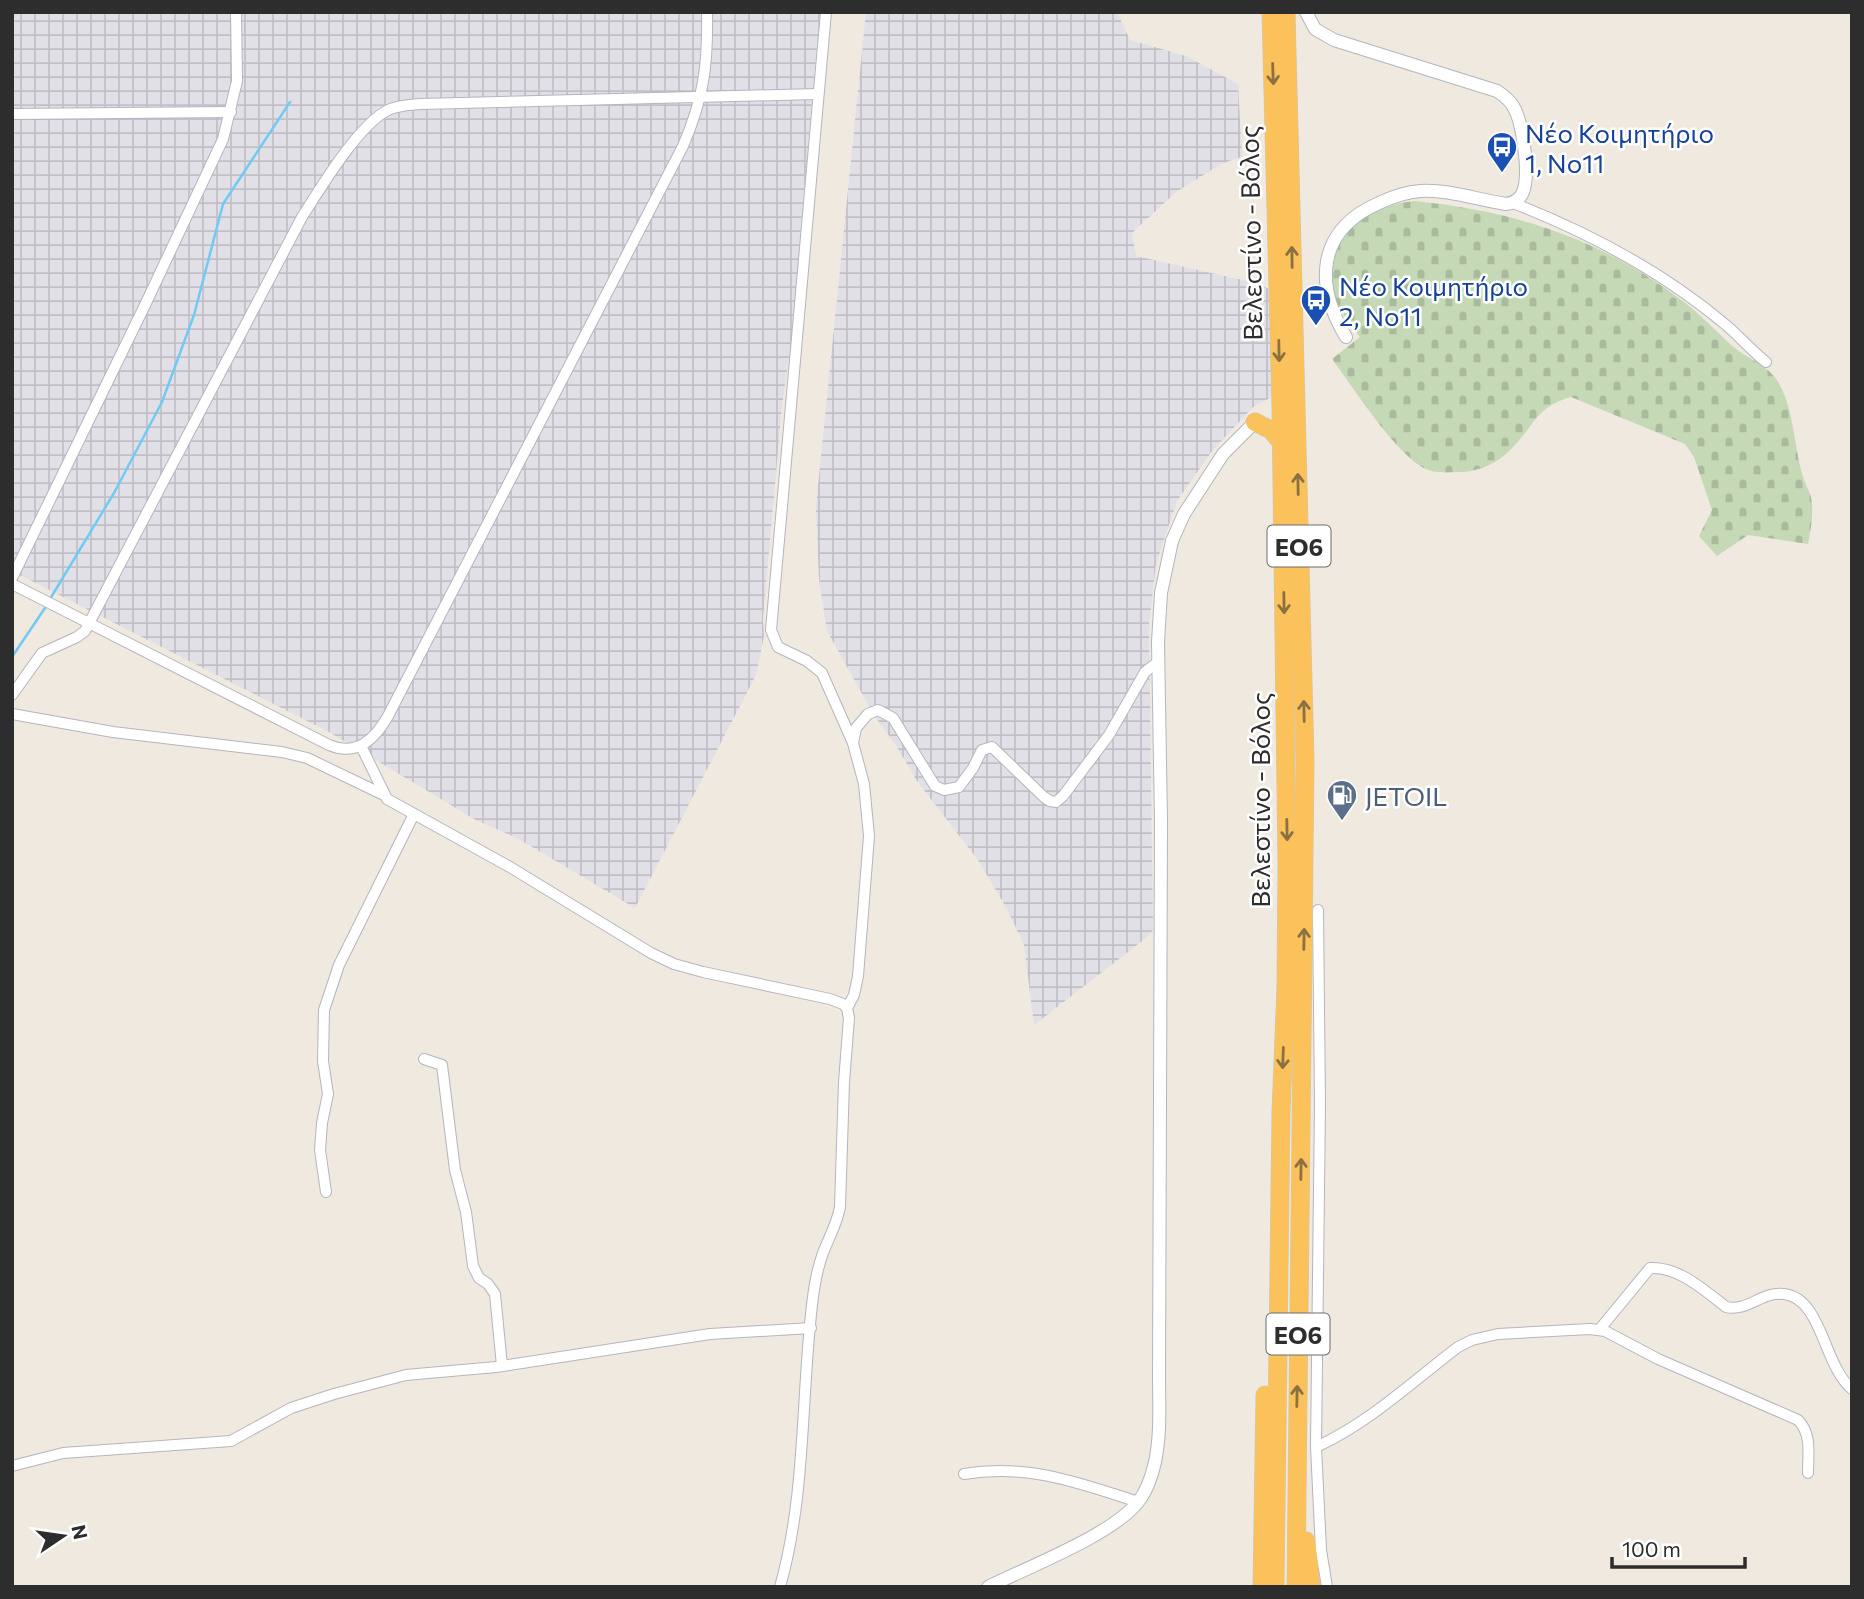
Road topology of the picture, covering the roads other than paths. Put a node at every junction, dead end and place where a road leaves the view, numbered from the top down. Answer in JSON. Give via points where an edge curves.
{"nodes":[{"id":1,"x":236,"y":12,"type":"edge"},
{"id":2,"x":707,"y":12,"type":"edge"},
{"id":3,"x":826,"y":12,"type":"edge"},
{"id":4,"x":1271,"y":12,"type":"edge"},
{"id":5,"x":1286,"y":12,"type":"edge"},
{"id":6,"x":1306,"y":12,"type":"edge"},
{"id":7,"x":817,"y":94,"type":"junction"},
{"id":8,"x":702,"y":97,"type":"junction"},
{"id":9,"x":231,"y":112,"type":"junction"},
{"id":10,"x":12,"y":114,"type":"edge"},
{"id":11,"x":1513,"y":202,"type":"junction"},
{"id":12,"x":1346,"y":337,"type":"dead end"},
{"id":13,"x":1766,"y":362,"type":"dead end"},
{"id":14,"x":1281,"y":407,"type":"junction"},
{"id":15,"x":1255,"y":422,"type":"junction"},
{"id":16,"x":1281,"y":442,"type":"junction"},
{"id":17,"x":12,"y":578,"type":"edge"},
{"id":18,"x":12,"y":584,"type":"edge"},
{"id":19,"x":88,"y":622,"type":"junction"},
{"id":20,"x":1158,"y":662,"type":"junction"},
{"id":21,"x":12,"y":695,"type":"edge"},
{"id":22,"x":12,"y":714,"type":"edge"},
{"id":23,"x":853,"y":743,"type":"junction"},
{"id":24,"x":361,"y":746,"type":"junction"},
{"id":25,"x":384,"y":795,"type":"junction"},
{"id":26,"x":414,"y":814,"type":"junction"},
{"id":27,"x":1318,"y":910,"type":"dead end"},
{"id":28,"x":1312,"y":988,"type":"junction"},
{"id":29,"x":847,"y":1008,"type":"junction"},
{"id":30,"x":424,"y":1059,"type":"dead end"},
{"id":31,"x":1281,"y":1112,"type":"junction"},
{"id":32,"x":326,"y":1192,"type":"dead end"},
{"id":33,"x":811,"y":1328,"type":"junction"},
{"id":34,"x":1600,"y":1330,"type":"junction"},
{"id":35,"x":502,"y":1366,"type":"junction"},
{"id":36,"x":1852,"y":1389,"type":"edge"},
{"id":37,"x":1297,"y":1443,"type":"junction"},
{"id":38,"x":1316,"y":1447,"type":"junction"},
{"id":39,"x":12,"y":1466,"type":"edge"},
{"id":40,"x":1808,"y":1473,"type":"dead end"},
{"id":41,"x":964,"y":1474,"type":"dead end"},
{"id":42,"x":1138,"y":1502,"type":"junction"},
{"id":43,"x":780,"y":1587,"type":"edge"},
{"id":44,"x":988,"y":1587,"type":"edge"},
{"id":45,"x":1262,"y":1587,"type":"edge"},
{"id":46,"x":1275,"y":1587,"type":"edge"},
{"id":47,"x":1296,"y":1587,"type":"edge"},
{"id":48,"x":1311,"y":1587,"type":"edge"},
{"id":49,"x":1327,"y":1587,"type":"edge"}],
"edges":[{"from":1,"to":9,"type":"street","via":[[237,81]]},
{"from":2,"to":8,"type":"street"},
{"from":3,"to":7,"type":"street"},
{"from":4,"to":14,"type":"highway","name":"Βελεστίνο - Βόλος","number":"ΕΟ6","one_way":true},
{"from":28,"to":5,"type":"highway","name":"Βελεστίνο - Βόλος","number":"ΕΟ6","one_way":true},
{"from":6,"to":11,"type":"street","via":[[1315,29],[1334,40],[1484,86],[1506,97],[1519,119],[1524,144],[1525,185]]},
{"from":7,"to":8,"type":"street"},
{"from":7,"to":23,"type":"street","via":[[771,630],[778,647],[822,673]]},
{"from":8,"to":19,"type":"street","via":[[408,105],[377,118],[302,217]]},
{"from":8,"to":24,"type":"street","via":[[683,146],[388,716]]},
{"from":9,"to":10,"type":"street"},
{"from":9,"to":17,"type":"street","via":[[196,198]]},
{"from":11,"to":12,"type":"street","via":[[1417,191],[1357,215],[1336,236],[1325,267],[1332,310]]},
{"from":11,"to":13,"type":"street","via":[[1626,255],[1726,325]]},
{"from":14,"to":15,"type":"highway"},
{"from":14,"to":16,"type":"highway","name":"Βελεστίνο - Βόλος","number":"ΕΟ6"},
{"from":15,"to":16,"type":"highway"},
{"from":15,"to":20,"type":"street","via":[[1209,472],[1171,541],[1161,593]]},
{"from":16,"to":31,"type":"highway","name":"Βελεστίνο - Βόλος","number":"ΕΟ6","one_way":true,"via":[[1287,865]]},
{"from":18,"to":19,"type":"street"},
{"from":19,"to":21,"type":"street","via":[[82,634],[39,656]]},
{"from":19,"to":24,"type":"street","via":[[329,745]]},
{"from":20,"to":23,"type":"street","via":[[1146,672],[1109,734],[1056,802],[1044,797],[992,747],[982,750],[959,787],[944,790],[935,786],[893,718],[878,710],[856,728]]},
{"from":20,"to":42,"type":"street","via":[[1158,1437],[1155,1462]]},
{"from":22,"to":25,"type":"street","via":[[142,736],[282,752],[307,758]]},
{"from":23,"to":29,"type":"street","via":[[864,784],[869,836],[858,976]]},
{"from":24,"to":25,"type":"street"},
{"from":25,"to":26,"type":"street"},
{"from":26,"to":29,"type":"street","via":[[664,960],[830,999]]},
{"from":26,"to":32,"type":"street","via":[[342,957],[324,1010],[328,1094],[320,1150]]},
{"from":27,"to":28,"type":"street"},
{"from":37,"to":28,"type":"highway","name":"Βελεστίνο - Βόλος","number":"ΕΟ6","one_way":true},
{"from":28,"to":38,"type":"street"},
{"from":29,"to":33,"type":"street","via":[[840,1207],[818,1270]]},
{"from":30,"to":35,"type":"street","via":[[442,1065],[473,1266],[495,1294]]},
{"from":31,"to":45,"type":"highway","via":[[1270,1204]]},
{"from":31,"to":46,"type":"highway","name":"Βελεστίνο - Βόλος","number":"ΕΟ6"},
{"from":33,"to":35,"type":"street","via":[[710,1334]]},
{"from":33,"to":43,"type":"street","via":[[797,1499]]},
{"from":34,"to":36,"type":"street","via":[[1650,1268],[1674,1270],[1734,1309],[1785,1293],[1806,1304],[1839,1375]]},
{"from":34,"to":38,"type":"street","via":[[1514,1333],[1472,1340],[1361,1423]]},
{"from":34,"to":40,"type":"street","via":[[1798,1420],[1809,1439]]},
{"from":35,"to":39,"type":"street","via":[[406,1375],[334,1394],[284,1410],[231,1441],[63,1453]]},
{"from":37,"to":47,"type":"highway","name":"Βελεστίνο - Βόλος","number":"ΕΟ6"},
{"from":37,"to":48,"type":"highway"},
{"from":38,"to":49,"type":"street"},
{"from":41,"to":42,"type":"street","via":[[1040,1473]]},
{"from":42,"to":44,"type":"street","via":[[1107,1528]]}]}
